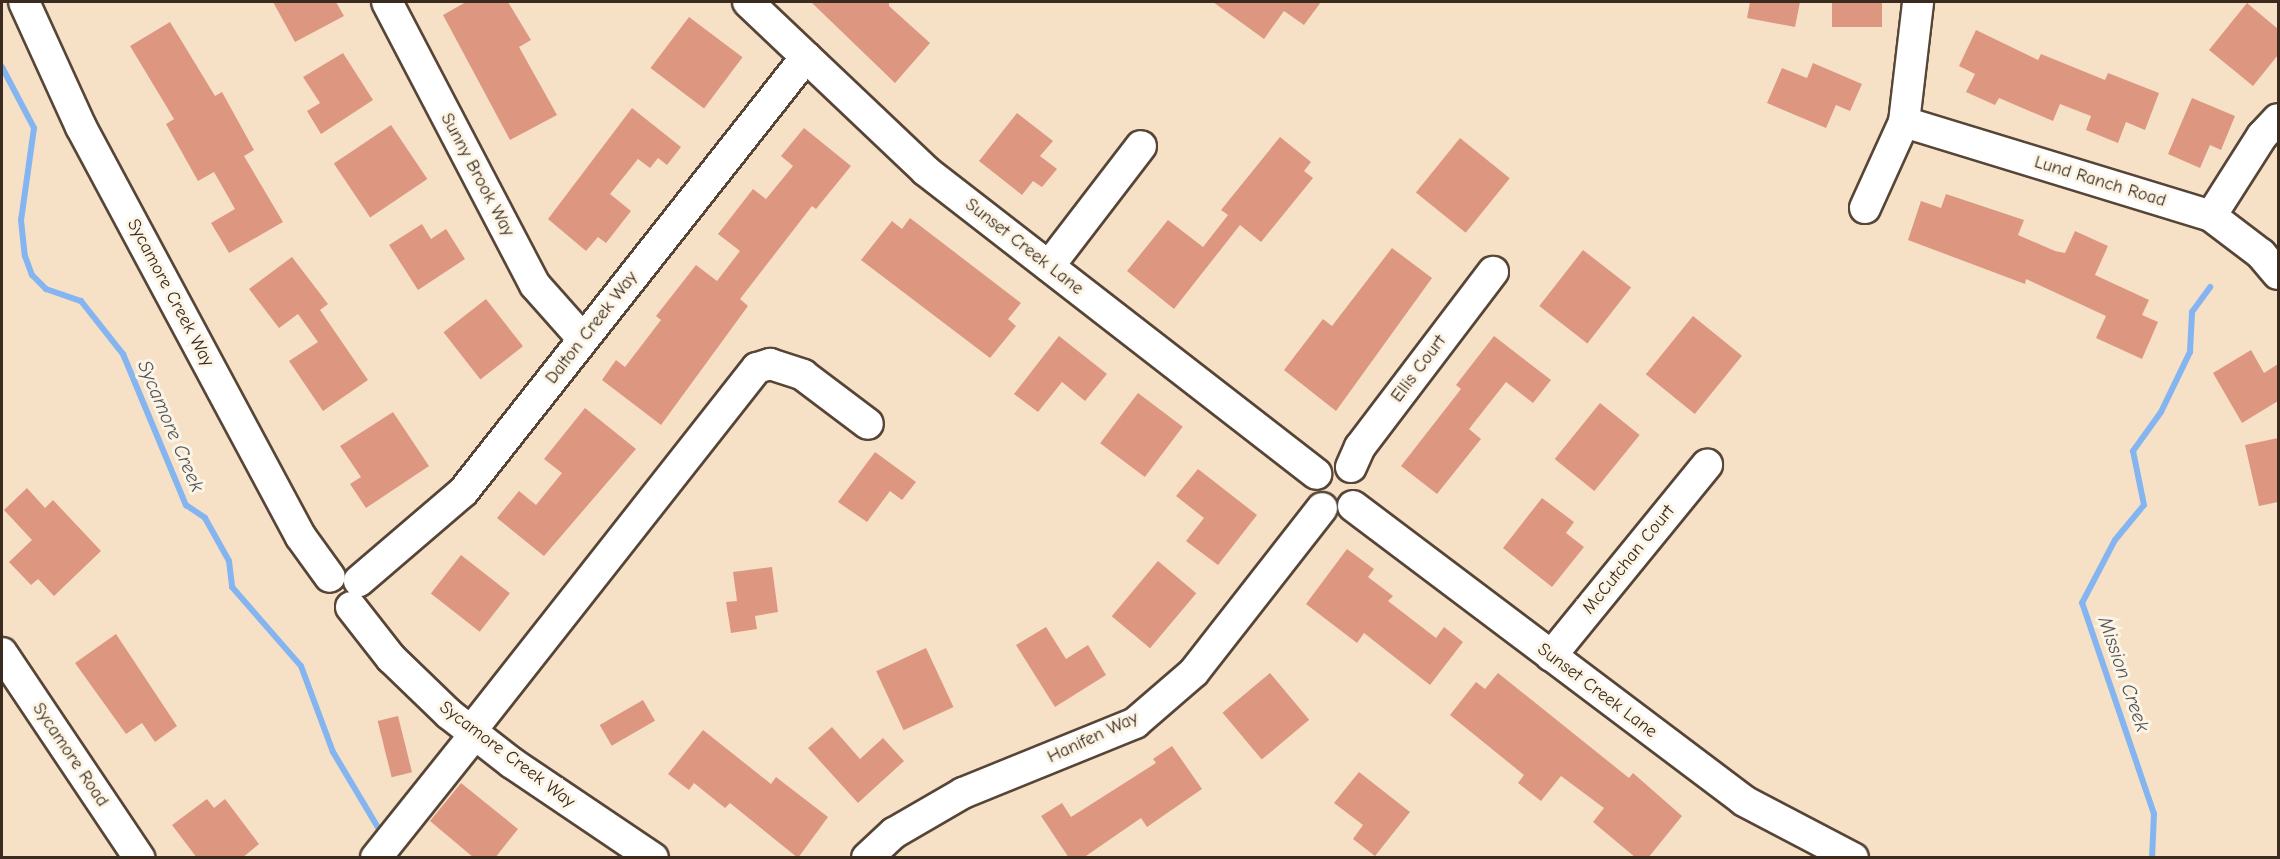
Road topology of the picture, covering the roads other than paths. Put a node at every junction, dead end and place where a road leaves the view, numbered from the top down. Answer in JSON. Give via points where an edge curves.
{"nodes":[{"id":1,"x":24,"y":2,"type":"edge"},
{"id":2,"x":387,"y":2,"type":"edge"},
{"id":3,"x":748,"y":2,"type":"edge"},
{"id":4,"x":1918,"y":2,"type":"edge"},
{"id":5,"x":806,"y":57,"type":"junction"},
{"id":6,"x":2278,"y":119,"type":"edge"},
{"id":7,"x":1904,"y":122,"type":"junction"},
{"id":8,"x":1141,"y":146,"type":"dead end"},
{"id":9,"x":1865,"y":208,"type":"dead end"},
{"id":10,"x":2211,"y":216,"type":"junction"},
{"id":11,"x":1049,"y":266,"type":"junction"},
{"id":12,"x":1493,"y":273,"type":"dead end"},
{"id":13,"x":2278,"y":274,"type":"edge"},
{"id":14,"x":583,"y":339,"type":"junction"},
{"id":15,"x":868,"y":424,"type":"dead end"},
{"id":16,"x":1707,"y":465,"type":"dead end"},
{"id":17,"x":1351,"y":468,"type":"junction"},
{"id":18,"x":1316,"y":474,"type":"junction"},
{"id":19,"x":1353,"y":506,"type":"junction"},
{"id":20,"x":1322,"y":508,"type":"junction"},
{"id":21,"x":355,"y":594,"type":"junction"},
{"id":22,"x":2,"y":653,"type":"edge"},
{"id":23,"x":1551,"y":656,"type":"junction"},
{"id":24,"x":473,"y":733,"type":"junction"},
{"id":25,"x":384,"y":848,"type":"edge"},
{"id":26,"x":139,"y":858,"type":"edge"},
{"id":27,"x":653,"y":858,"type":"edge"},
{"id":28,"x":867,"y":858,"type":"edge"},
{"id":29,"x":1852,"y":858,"type":"edge"}],
"edges":[{"from":1,"to":21,"type":"street","name":"Sycamore Creek Way","via":[[86,137],[301,537],[330,577],[344,572]]},
{"from":2,"to":14,"type":"street","name":"Sunny Brook Way","via":[[535,285]]},
{"from":3,"to":5,"type":"street","name":"Sunset Creek Lane"},
{"from":4,"to":7,"type":"street"},
{"from":5,"to":11,"type":"street","name":"Sunset Creek Lane","via":[[926,171]]},
{"from":5,"to":14,"type":"street","name":"Dalton Creek Way"},
{"from":6,"to":10,"type":"street","via":[[2262,135]]},
{"from":7,"to":9,"type":"street"},
{"from":7,"to":10,"type":"street","name":"Lund Ranch Road"},
{"from":8,"to":11,"type":"street"},
{"from":10,"to":13,"type":"street","name":"Lund Ranch Road","via":[[2261,254]]},
{"from":11,"to":18,"type":"street","name":"Sunset Creek Lane"},
{"from":12,"to":17,"type":"street","name":"Ellis Court","via":[[1360,447]]},
{"from":14,"to":21,"type":"street","name":"Dalton Creek Way","via":[[463,492]]},
{"from":15,"to":24,"type":"street","via":[[803,375],[770,364],[758,368]]},
{"from":16,"to":23,"type":"street","name":"McCutchan Court"},
{"from":17,"to":18,"type":"street","via":[[1330,463]]},
{"from":17,"to":19,"type":"street","via":[[1360,484]]},
{"from":18,"to":20,"type":"street","via":[[1311,487]]},
{"from":19,"to":20,"type":"street","via":[[1337,512]]},
{"from":19,"to":23,"type":"street","name":"Sunset Creek Lane"},
{"from":20,"to":28,"type":"street","name":"Hanifen Way","via":[[1194,672],[1135,723],[963,793],[894,833]]},
{"from":21,"to":24,"type":"street","name":"Sycamore Creek Way","via":[[391,658]]},
{"from":22,"to":26,"type":"street","name":"Sycamore Road"},
{"from":23,"to":29,"type":"street","name":"Sunset Creek Lane","via":[[1744,801]]},
{"from":24,"to":25,"type":"street"},
{"from":24,"to":27,"type":"street","name":"Sycamore Creek Way"}]}
